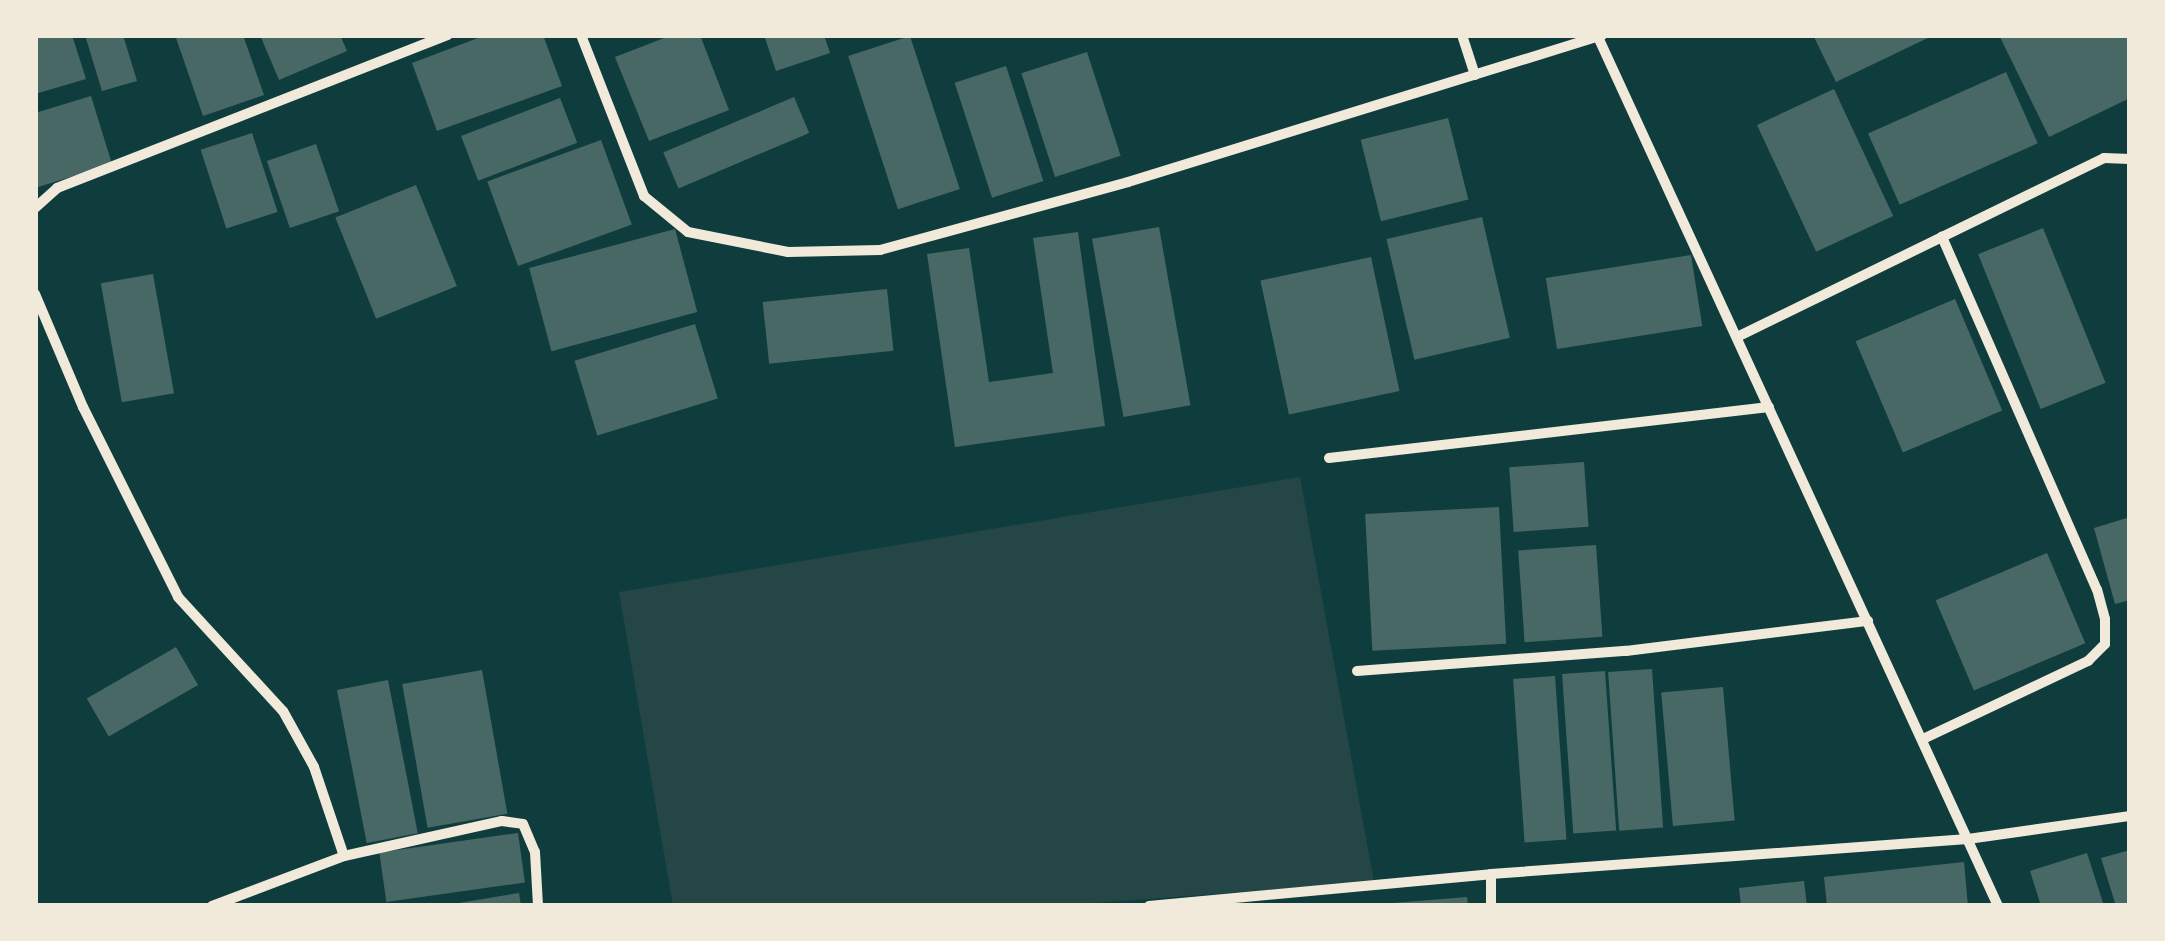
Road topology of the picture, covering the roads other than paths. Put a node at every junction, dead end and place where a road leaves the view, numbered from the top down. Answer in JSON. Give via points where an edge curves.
{"nodes":[{"id":1,"x":448,"y":35,"type":"edge"},
{"id":2,"x":582,"y":35,"type":"edge"},
{"id":3,"x":1462,"y":35,"type":"edge"},
{"id":4,"x":1600,"y":36,"type":"edge"},
{"id":5,"x":1476,"y":75,"type":"junction"},
{"id":6,"x":2130,"y":159,"type":"edge"},
{"id":7,"x":35,"y":208,"type":"edge"},
{"id":8,"x":1942,"y":236,"type":"junction"},
{"id":9,"x":35,"y":294,"type":"edge"},
{"id":10,"x":1736,"y":337,"type":"junction"},
{"id":11,"x":1770,"y":407,"type":"junction"},
{"id":12,"x":1329,"y":458,"type":"dead end"},
{"id":13,"x":1868,"y":621,"type":"junction"},
{"id":14,"x":1357,"y":671,"type":"dead end"},
{"id":15,"x":1923,"y":740,"type":"junction"},
{"id":16,"x":2130,"y":816,"type":"edge"},
{"id":17,"x":1968,"y":839,"type":"junction"},
{"id":18,"x":344,"y":856,"type":"junction"},
{"id":19,"x":1490,"y":874,"type":"junction"},
{"id":20,"x":212,"y":906,"type":"edge"},
{"id":21,"x":538,"y":906,"type":"edge"},
{"id":22,"x":1149,"y":906,"type":"edge"},
{"id":23,"x":1491,"y":906,"type":"edge"},
{"id":24,"x":1998,"y":906,"type":"edge"}],
"edges":[{"from":1,"to":7,"type":"street","via":[[57,188]]},
{"from":2,"to":5,"type":"street","via":[[644,196],[688,232],[788,252],[880,250]]},
{"from":3,"to":5,"type":"street"},
{"from":4,"to":5,"type":"street"},
{"from":4,"to":10,"type":"street"},
{"from":6,"to":8,"type":"street","via":[[2104,158]]},
{"from":8,"to":10,"type":"street"},
{"from":8,"to":15,"type":"street","via":[[2097,590],[2105,644],[2088,660]]},
{"from":9,"to":18,"type":"street","via":[[99,442],[178,597],[283,710],[314,768]]},
{"from":10,"to":11,"type":"street"},
{"from":11,"to":12,"type":"street"},
{"from":11,"to":13,"type":"street"},
{"from":13,"to":14,"type":"street","via":[[1626,650]]},
{"from":13,"to":15,"type":"street"},
{"from":15,"to":17,"type":"street"},
{"from":16,"to":17,"type":"street"},
{"from":17,"to":19,"type":"street"},
{"from":17,"to":24,"type":"street"},
{"from":18,"to":20,"type":"street"},
{"from":18,"to":21,"type":"street","via":[[502,822],[523,824],[534,852]]},
{"from":19,"to":22,"type":"street"},
{"from":19,"to":23,"type":"street"}]}
